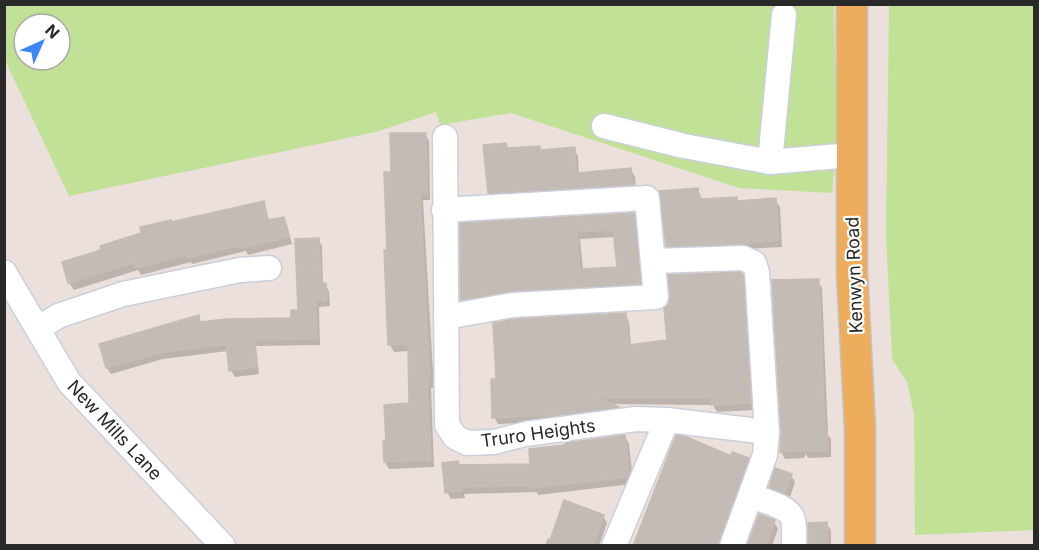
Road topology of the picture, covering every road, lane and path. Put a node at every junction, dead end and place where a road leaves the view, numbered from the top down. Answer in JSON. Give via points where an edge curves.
{"nodes":[{"id":1,"x":852,"y":4,"type":"edge"},
{"id":2,"x":784,"y":15,"type":"dead end"},
{"id":3,"x":604,"y":126,"type":"dead end"},
{"id":4,"x":445,"y":137,"type":"dead end"},
{"id":5,"x":851,"y":155,"type":"junction"},
{"id":6,"x":770,"y":162,"type":"junction"},
{"id":7,"x":444,"y":210,"type":"junction"},
{"id":8,"x":653,"y":261,"type":"junction"},
{"id":9,"x":269,"y":268,"type":"dead end"},
{"id":10,"x":4,"y":272,"type":"edge"},
{"id":11,"x":446,"y":317,"type":"junction"},
{"id":12,"x":38,"y":329,"type":"junction"},
{"id":13,"x":636,"y":419,"type":"junction"},
{"id":14,"x":667,"y":420,"type":"junction"},
{"id":15,"x":767,"y":432,"type":"junction"},
{"id":16,"x":647,"y":465,"type":"junction"},
{"id":17,"x":751,"y":496,"type":"junction"},
{"id":18,"x":223,"y":546,"type":"edge"},
{"id":19,"x":614,"y":546,"type":"edge"},
{"id":20,"x":732,"y":546,"type":"edge"},
{"id":21,"x":794,"y":546,"type":"edge"},
{"id":22,"x":860,"y":546,"type":"edge"}],
"edges":[{"from":1,"to":5,"type":"main road","name":"Kenwyn Road"},
{"from":2,"to":6,"type":"street"},
{"from":3,"to":6,"type":"street"},
{"from":4,"to":7,"type":"street","name":"Truro Heights"},
{"from":5,"to":6,"type":"street"},
{"from":5,"to":22,"type":"main road","name":"Kenwyn Road"},
{"from":7,"to":8,"type":"street","via":[[647,198]]},
{"from":7,"to":11,"type":"street","name":"Truro Heights"},
{"from":8,"to":11,"type":"street","via":[[656,297],[513,305]]},
{"from":8,"to":15,"type":"street","via":[[743,258],[754,263]]},
{"from":9,"to":12,"type":"street","via":[[240,270],[123,294],[58,316]]},
{"from":10,"to":12,"type":"street","name":"New Mills Lane"},
{"from":11,"to":13,"type":"street","name":"Truro Heights","via":[[447,425],[455,437],[467,443],[494,442]]},
{"from":12,"to":18,"type":"street","name":"New Mills Lane","via":[[69,382]]},
{"from":13,"to":14,"type":"street","name":"Truro Heights"},
{"from":13,"to":16,"type":"street"},
{"from":14,"to":15,"type":"street","name":"Truro Heights"},
{"from":14,"to":16,"type":"street"},
{"from":15,"to":17,"type":"street","via":[[765,455]]},
{"from":16,"to":19,"type":"street"},
{"from":17,"to":20,"type":"street"},
{"from":17,"to":21,"type":"street","via":[[790,514]]}]}
